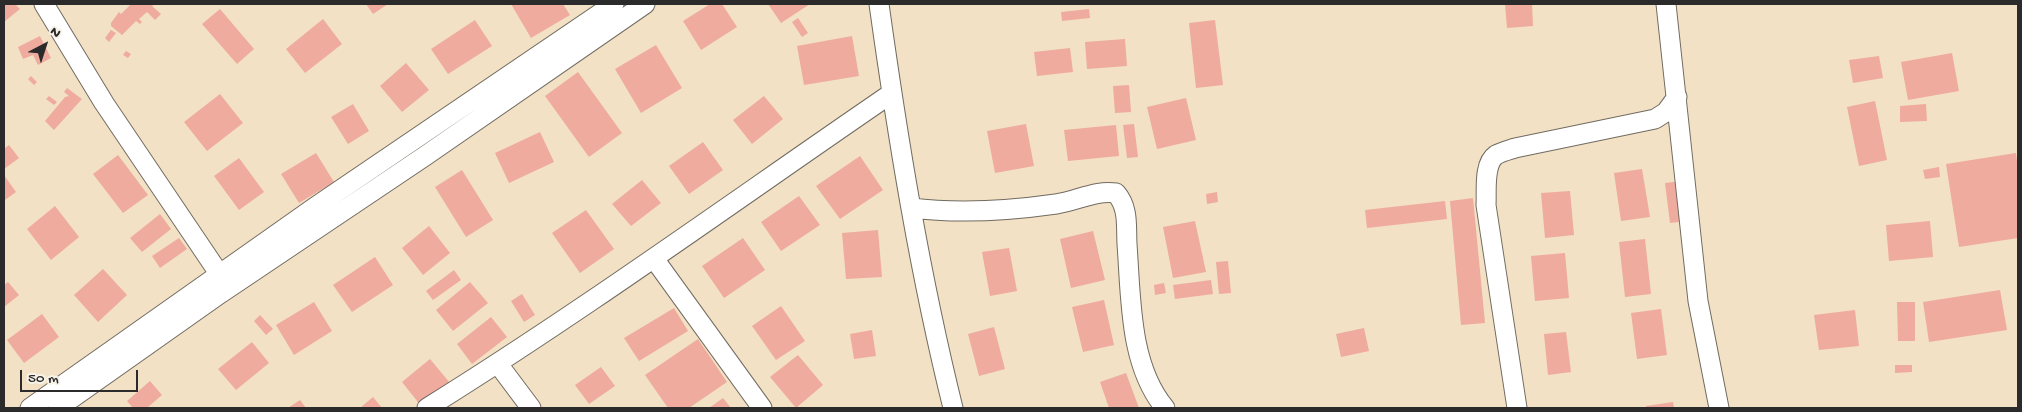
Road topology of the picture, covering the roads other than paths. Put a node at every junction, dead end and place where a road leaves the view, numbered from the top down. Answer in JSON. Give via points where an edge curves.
{"nodes":[{"id":1,"x":44,"y":4,"type":"edge"},
{"id":2,"x":614,"y":4,"type":"edge"},
{"id":3,"x":645,"y":4,"type":"edge"},
{"id":4,"x":879,"y":4,"type":"edge"},
{"id":5,"x":1666,"y":4,"type":"edge"},
{"id":6,"x":892,"y":93,"type":"junction"},
{"id":7,"x":1677,"y":97,"type":"junction"},
{"id":8,"x":911,"y":208,"type":"junction"},
{"id":9,"x":655,"y":260,"type":"junction"},
{"id":10,"x":220,"y":275,"type":"junction"},
{"id":11,"x":498,"y":364,"type":"junction"},
{"id":12,"x":30,"y":408,"type":"edge"},
{"id":13,"x":58,"y":408,"type":"edge"},
{"id":14,"x":427,"y":408,"type":"edge"},
{"id":15,"x":530,"y":408,"type":"edge"},
{"id":16,"x":762,"y":408,"type":"edge"},
{"id":17,"x":953,"y":408,"type":"edge"},
{"id":18,"x":1165,"y":408,"type":"edge"},
{"id":19,"x":1517,"y":408,"type":"edge"},
{"id":20,"x":1719,"y":408,"type":"edge"}],
"edges":[{"from":1,"to":10,"type":"street","via":[[104,103]]},
{"from":2,"to":10,"type":"street","via":[[315,206]]},
{"from":3,"to":13,"type":"street","via":[[229,287]]},
{"from":4,"to":6,"type":"street"},
{"from":5,"to":7,"type":"street"},
{"from":6,"to":8,"type":"street"},
{"from":6,"to":9,"type":"street"},
{"from":7,"to":19,"type":"street","via":[[1655,120],[1515,148],[1495,156],[1490,165],[1486,204]]},
{"from":7,"to":20,"type":"street","via":[[1698,301]]},
{"from":8,"to":17,"type":"street"},
{"from":8,"to":18,"type":"street","via":[[952,213],[995,211],[1059,204],[1105,192],[1116,193],[1126,211],[1131,291],[1140,359],[1152,389]]},
{"from":9,"to":11,"type":"street"},
{"from":9,"to":16,"type":"street"},
{"from":10,"to":12,"type":"street"},
{"from":11,"to":14,"type":"street"},
{"from":11,"to":15,"type":"street"}]}
